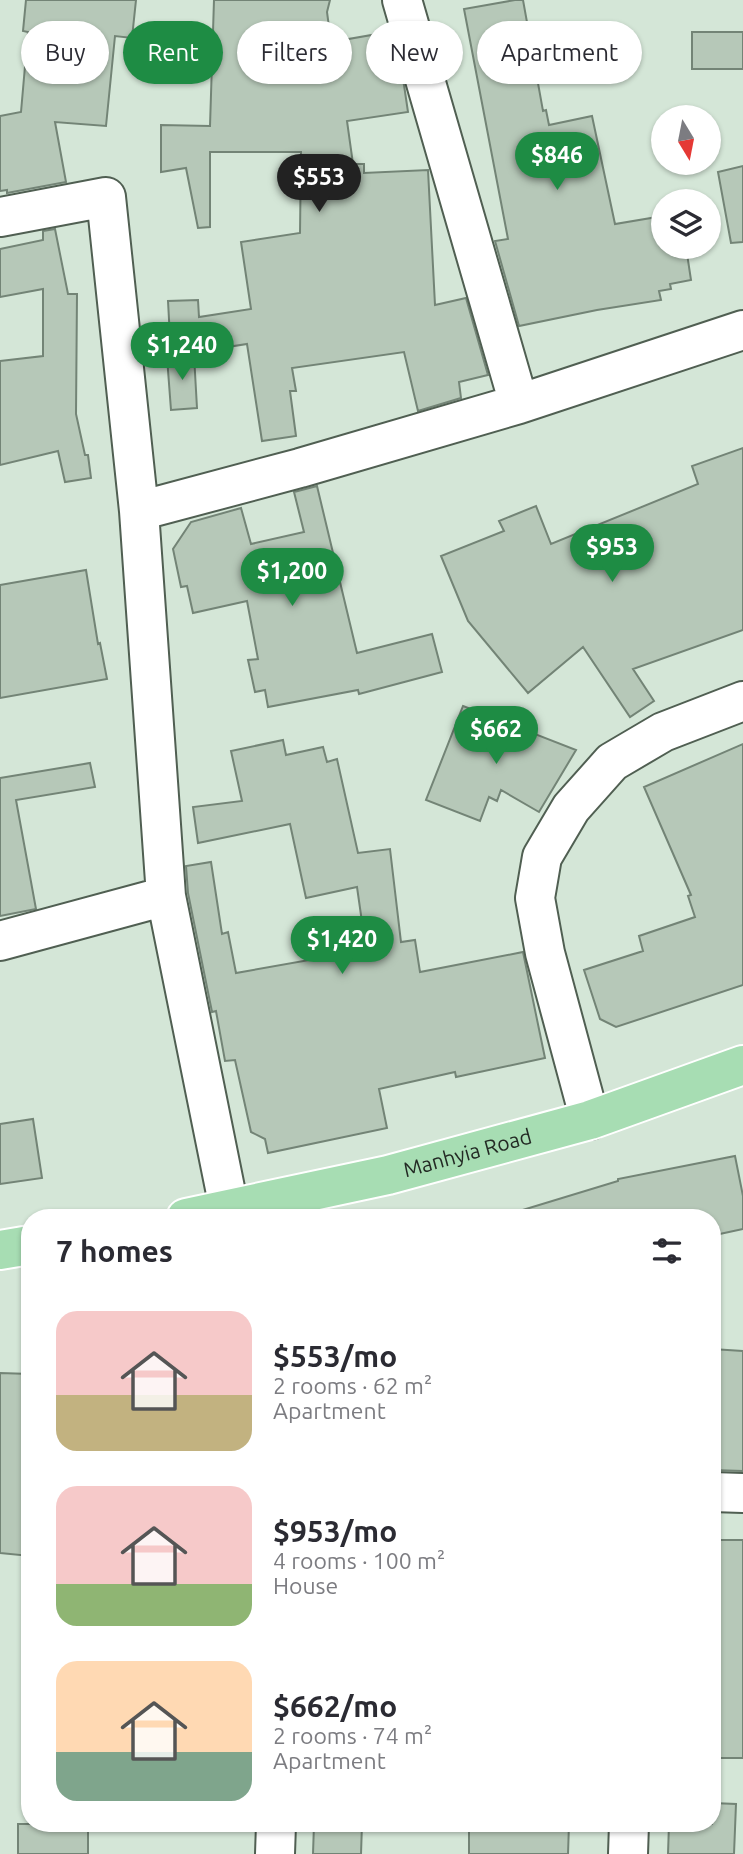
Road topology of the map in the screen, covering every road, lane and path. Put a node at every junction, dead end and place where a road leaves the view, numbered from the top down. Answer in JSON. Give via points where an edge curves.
{"nodes":[{"id":1,"x":402,"y":0,"type":"edge"},
{"id":2,"x":0,"y":217,"type":"edge"},
{"id":3,"x":743,"y":330,"type":"edge"},
{"id":4,"x":519,"y":404,"type":"junction"},
{"id":5,"x":139,"y":511,"type":"junction"},
{"id":6,"x":743,"y":701,"type":"edge"},
{"id":7,"x":166,"y":896,"type":"junction"},
{"id":8,"x":0,"y":941,"type":"edge"},
{"id":9,"x":743,"y":1065,"type":"edge"},
{"id":10,"x":590,"y":1120,"type":"junction"},
{"id":11,"x":229,"y":1209,"type":"edge"},
{"id":12,"x":250,"y":1209,"type":"edge"},
{"id":13,"x":21,"y":1246,"type":"edge"},
{"id":14,"x":0,"y":1250,"type":"edge"},
{"id":15,"x":721,"y":1492,"type":"edge"},
{"id":16,"x":743,"y":1493,"type":"edge"},
{"id":17,"x":276,"y":1832,"type":"edge"},
{"id":18,"x":629,"y":1832,"type":"edge"},
{"id":19,"x":275,"y":1854,"type":"edge"},
{"id":20,"x":628,"y":1854,"type":"edge"}],
"edges":[{"from":1,"to":4,"type":"street"},
{"from":2,"to":5,"type":"street","via":[[106,197]]},
{"from":3,"to":4,"type":"street"},
{"from":4,"to":5,"type":"street"},
{"from":5,"to":7,"type":"street"},
{"from":6,"to":10,"type":"street","via":[[663,732],[612,762],[571,808],[542,857],[536,898],[545,953]]},
{"from":7,"to":8,"type":"street"},
{"from":7,"to":11,"type":"street"},
{"from":9,"to":10,"type":"main road","name":"Manhyia Road"},
{"from":10,"to":12,"type":"main road","name":"Manhyia Road"},
{"from":13,"to":14,"type":"main road"},
{"from":15,"to":16,"type":"street"},
{"from":17,"to":19,"type":"street"},
{"from":18,"to":20,"type":"street"}]}
